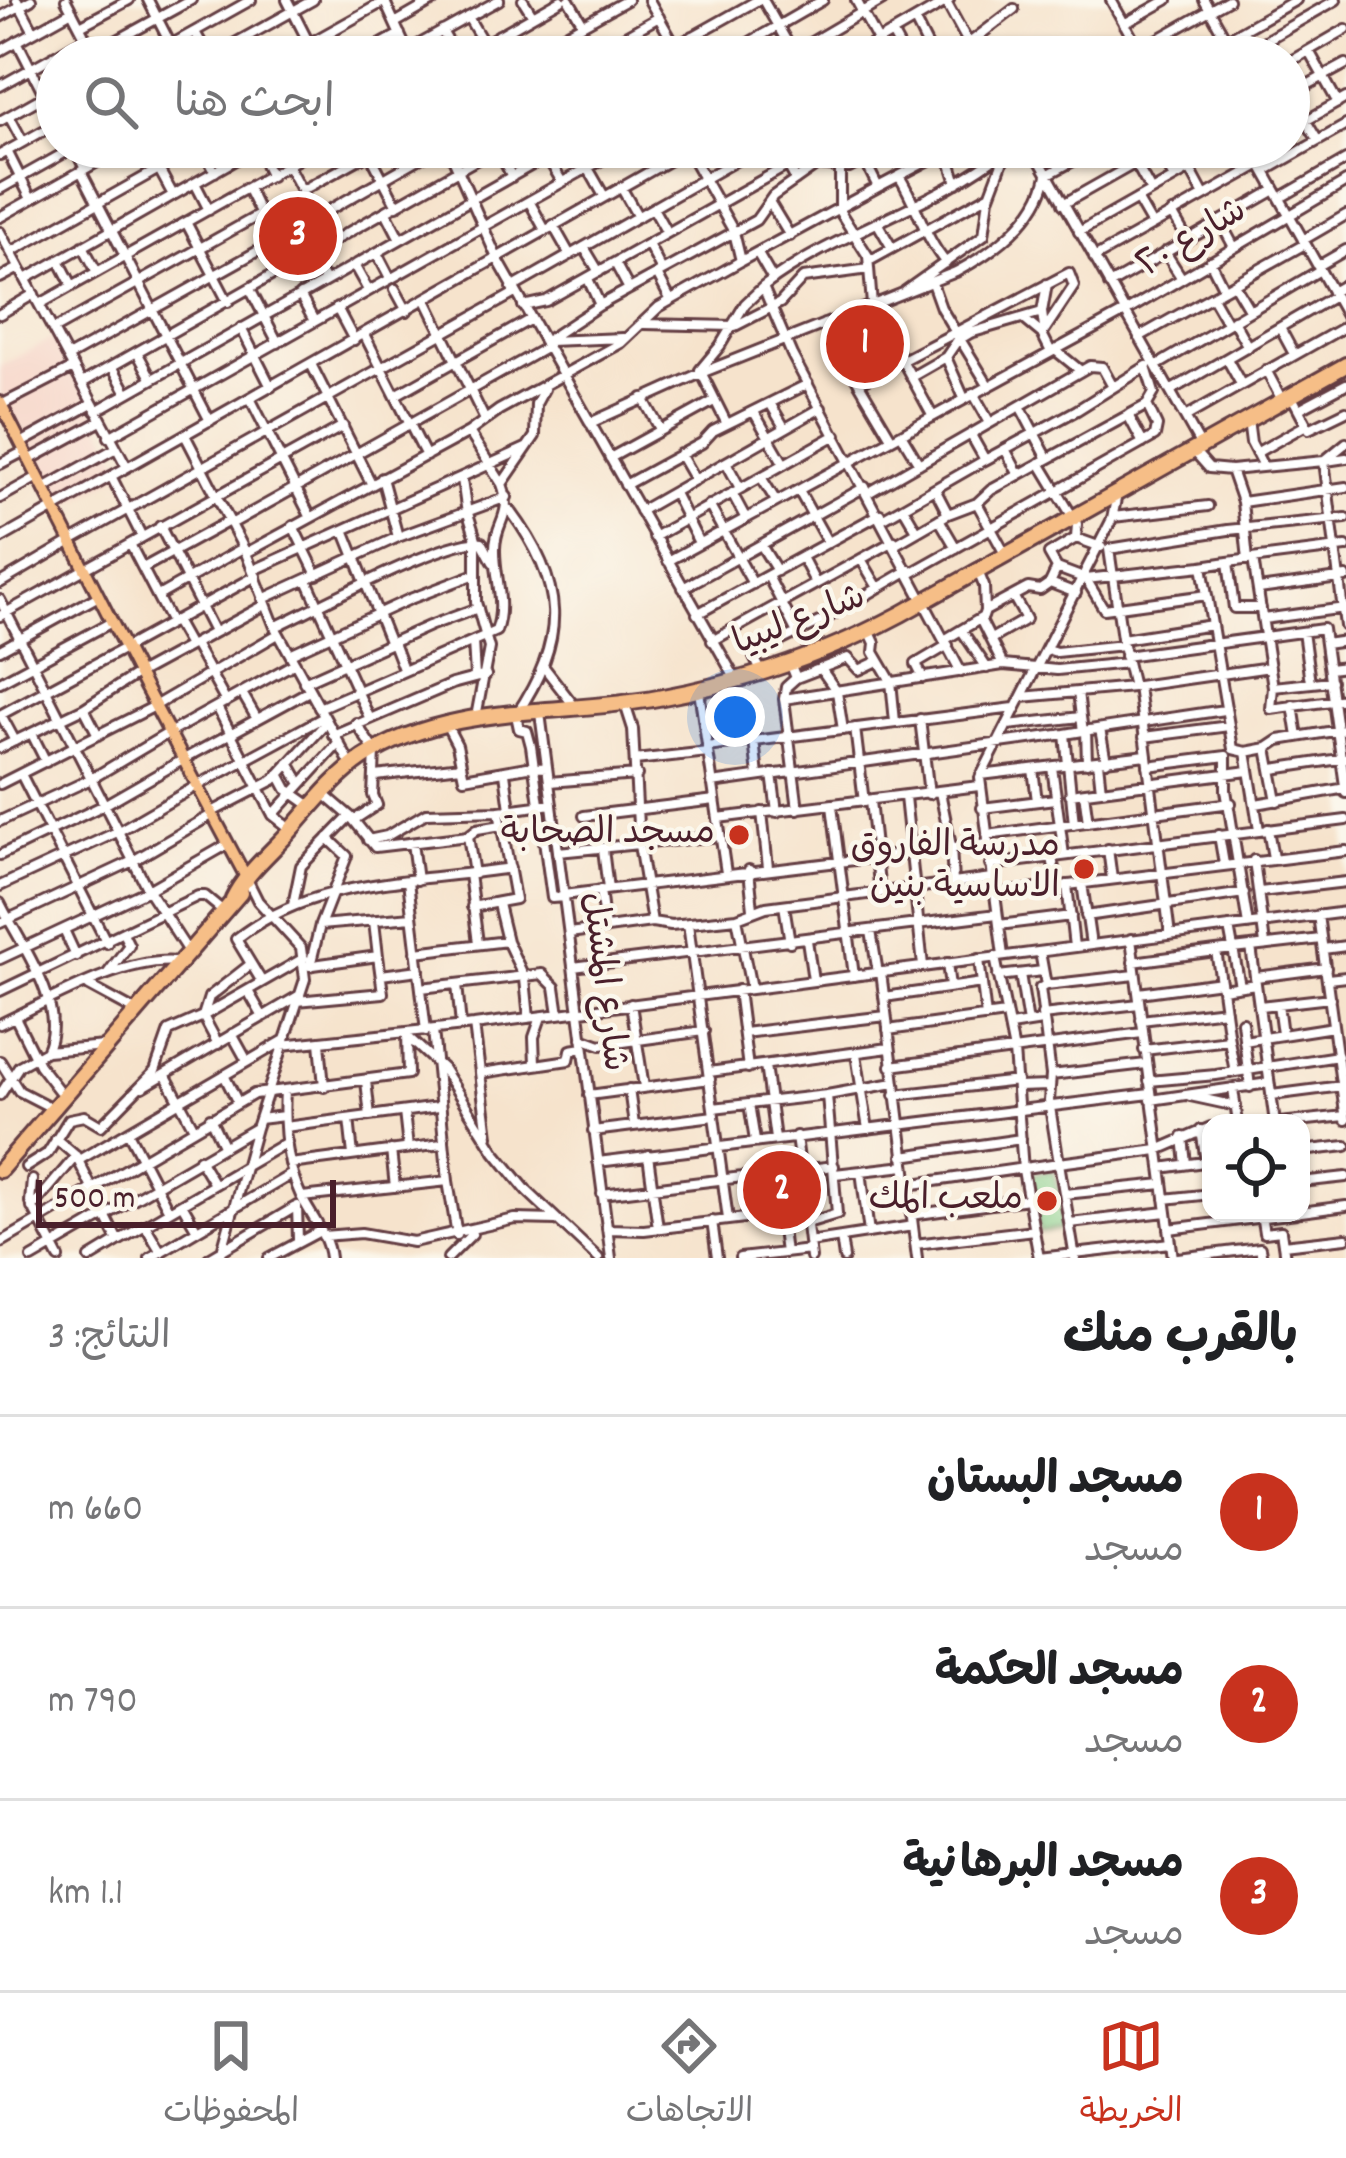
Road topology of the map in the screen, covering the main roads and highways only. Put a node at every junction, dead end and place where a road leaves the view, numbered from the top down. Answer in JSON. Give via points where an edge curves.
{"nodes":[{"id":1,"x":1346,"y":365,"type":"edge"},
{"id":2,"x":0,"y":406,"type":"edge"},
{"id":3,"x":4,"y":427,"type":"edge"},
{"id":4,"x":24,"y":452,"type":"junction"},
{"id":5,"x":83,"y":570,"type":"junction"},
{"id":6,"x":108,"y":620,"type":"junction"},
{"id":7,"x":209,"y":815,"type":"junction"},
{"id":8,"x":229,"y":854,"type":"junction"},
{"id":9,"x":245,"y":885,"type":"junction"},
{"id":10,"x":0,"y":1170,"type":"edge"}],
"edges":[{"from":1,"to":9,"type":"highway","name":"شارع ليبيا","via":[[1291,402],[822,650],[707,687],[412,734],[323,793]]},
{"from":2,"to":3,"type":"main road"},
{"from":2,"to":4,"type":"main road"},
{"from":3,"to":4,"type":"main road"},
{"from":4,"to":5,"type":"main road"},
{"from":5,"to":6,"type":"main road"},
{"from":5,"to":6,"type":"main road"},
{"from":6,"to":7,"type":"main road"},
{"from":7,"to":8,"type":"main road"},
{"from":7,"to":8,"type":"main road"},
{"from":8,"to":9,"type":"highway"},
{"from":9,"to":10,"type":"highway","name":"شارع ليبيا"}]}
